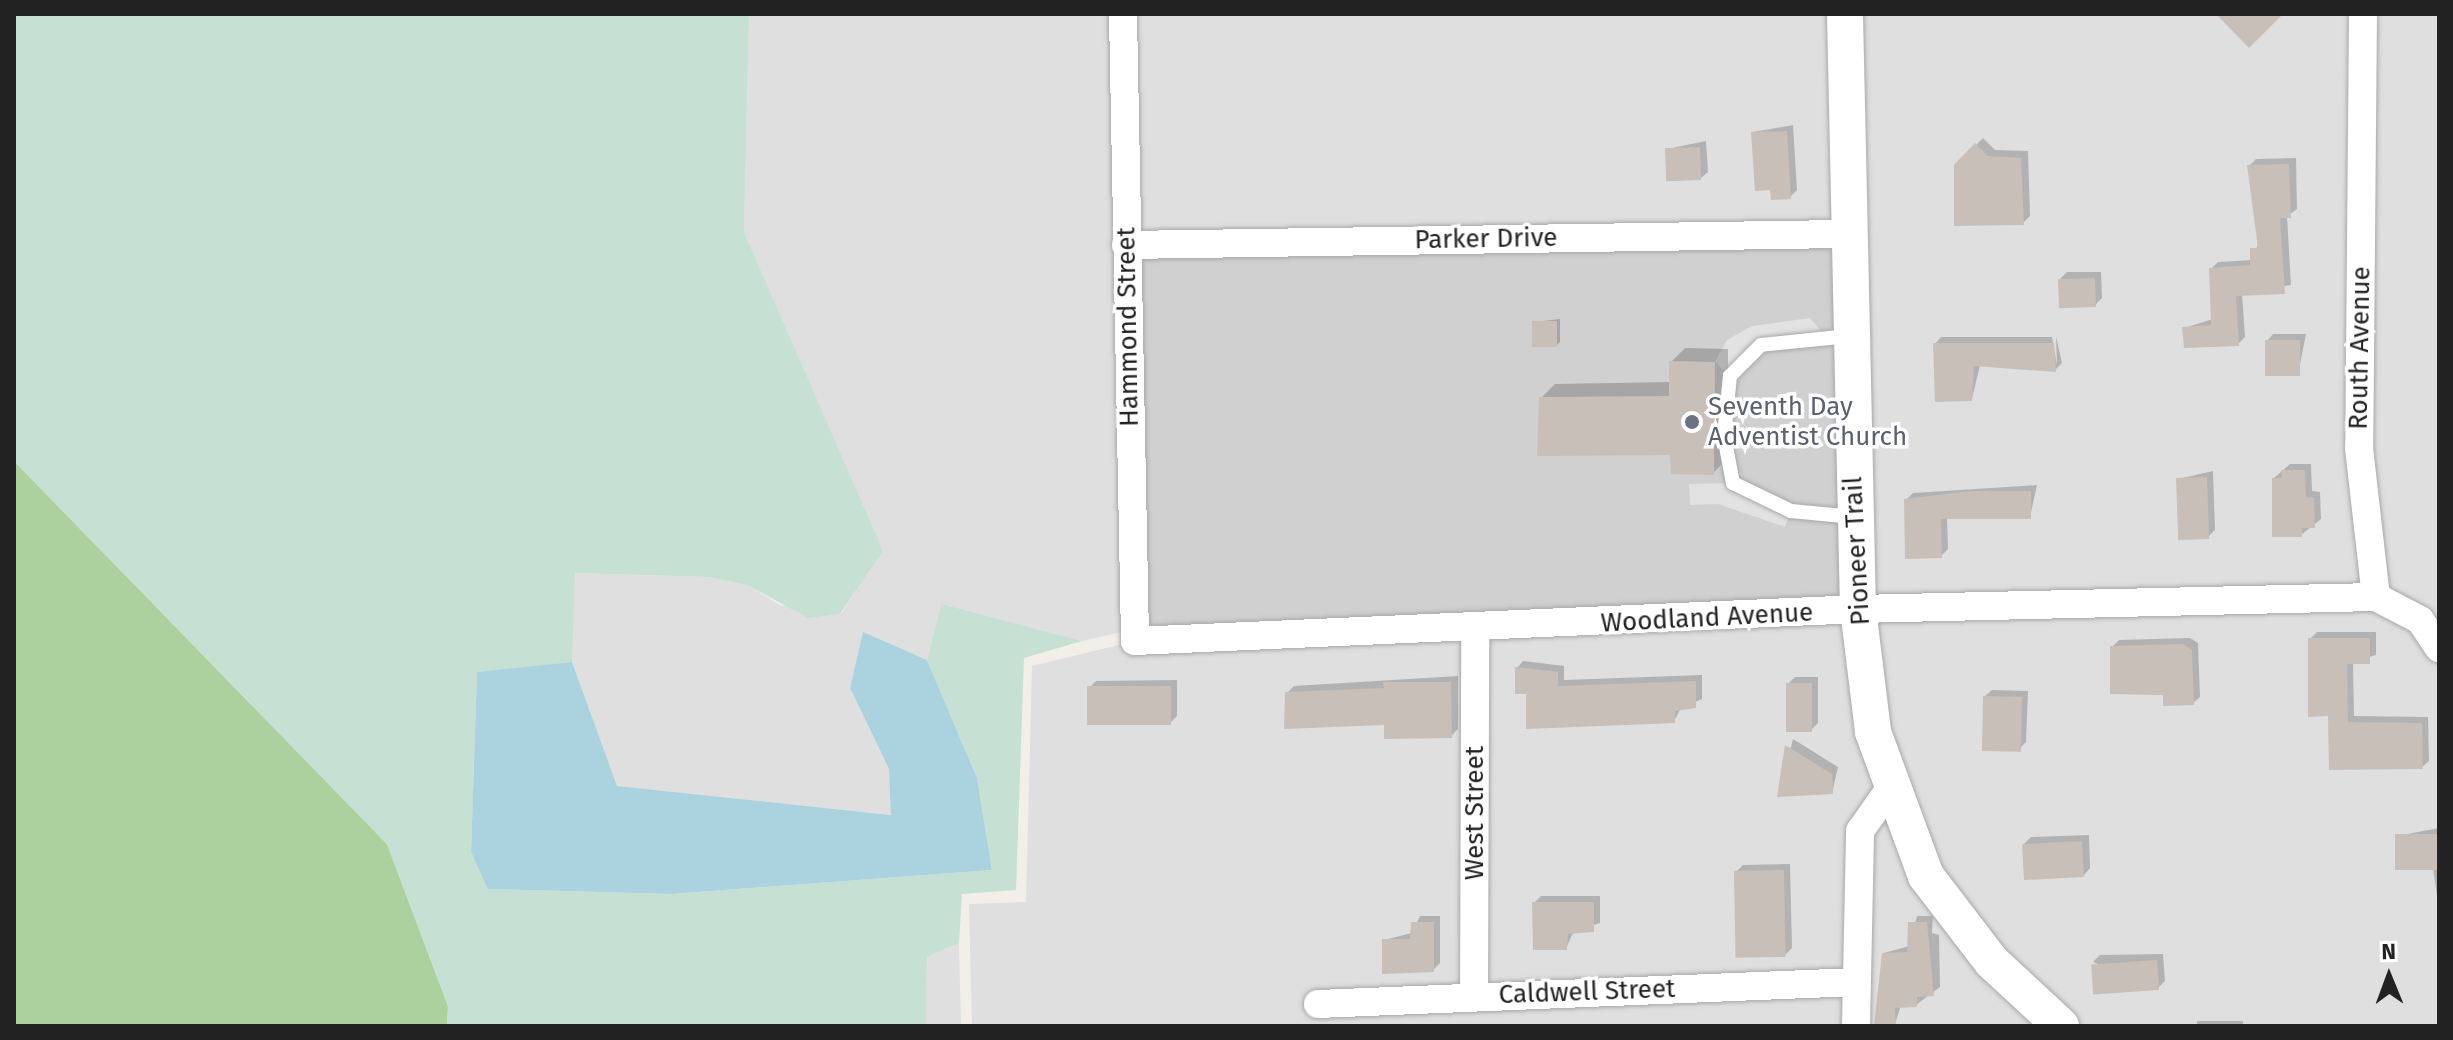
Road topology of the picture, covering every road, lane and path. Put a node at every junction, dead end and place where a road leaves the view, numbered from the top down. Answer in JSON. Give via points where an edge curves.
{"nodes":[{"id":1,"x":1123,"y":14,"type":"edge"},
{"id":2,"x":1845,"y":14,"type":"edge"},
{"id":3,"x":2363,"y":14,"type":"edge"},
{"id":4,"x":1845,"y":234,"type":"junction"},
{"id":5,"x":1126,"y":245,"type":"junction"},
{"id":6,"x":1849,"y":336,"type":"junction"},
{"id":7,"x":1855,"y":517,"type":"junction"},
{"id":8,"x":2376,"y":597,"type":"junction"},
{"id":9,"x":1858,"y":609,"type":"junction"},
{"id":10,"x":1475,"y":630,"type":"junction"},
{"id":11,"x":1135,"y":641,"type":"joint"},
{"id":12,"x":2439,"y":648,"type":"edge"},
{"id":13,"x":1889,"y":790,"type":"junction"},
{"id":14,"x":1856,"y":982,"type":"junction"},
{"id":15,"x":1474,"y":996,"type":"junction"},
{"id":16,"x":1318,"y":1004,"type":"dead end"},
{"id":17,"x":1856,"y":1026,"type":"edge"},
{"id":18,"x":2061,"y":1026,"type":"edge"}],
"edges":[{"from":1,"to":5,"type":"street","name":"Hammond Street"},
{"from":2,"to":4,"type":"street","name":"Pioneer Trail"},
{"from":3,"to":8,"type":"street","name":"Routh Avenue","via":[[2359,448]]},
{"from":4,"to":5,"type":"street","name":"Parker Drive"},
{"from":4,"to":6,"type":"street","name":"Pioneer Trail"},
{"from":5,"to":11,"type":"street","name":"Hammond Street"},
{"from":6,"to":7,"type":"street","name":"Pioneer Trail"},
{"from":6,"to":7,"type":"lane","via":[[1761,345],[1730,376],[1724,436],[1733,483],[1791,511]]},
{"from":7,"to":9,"type":"street","name":"Pioneer Trail"},
{"from":8,"to":9,"type":"street","name":"Woodland Avenue"},
{"from":8,"to":12,"type":"street","via":[[2420,620]]},
{"from":9,"to":10,"type":"street","name":"Woodland Avenue"},
{"from":9,"to":13,"type":"street","name":"Pioneer Trail","via":[[1873,732]]},
{"from":10,"to":11,"type":"street","name":"Woodland Avenue"},
{"from":10,"to":15,"type":"street","name":"West Street"},
{"from":13,"to":14,"type":"street","via":[[1860,831]]},
{"from":13,"to":18,"type":"street","name":"Pioneer Trail","via":[[1926,876],[1992,962]]},
{"from":14,"to":15,"type":"street","name":"Caldwell Street"},
{"from":14,"to":17,"type":"street"},
{"from":15,"to":16,"type":"street","name":"Caldwell Street"}]}
